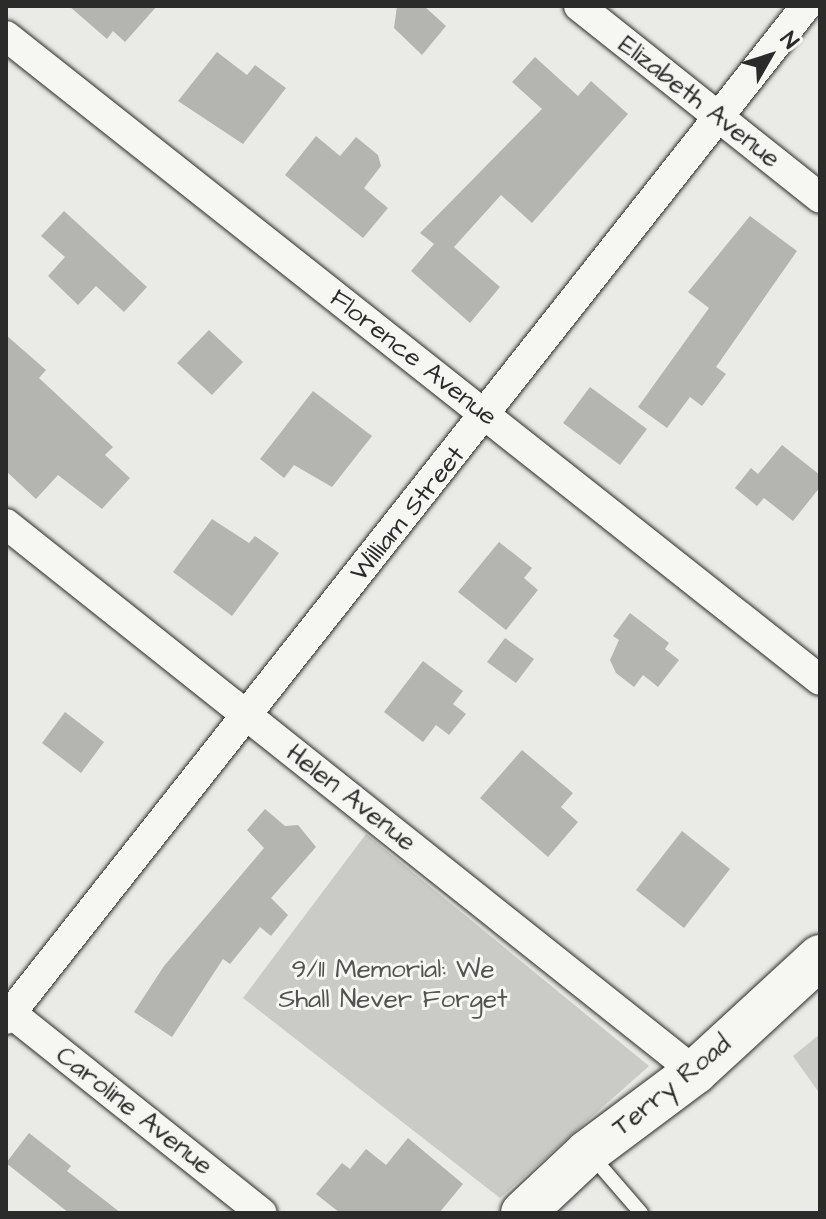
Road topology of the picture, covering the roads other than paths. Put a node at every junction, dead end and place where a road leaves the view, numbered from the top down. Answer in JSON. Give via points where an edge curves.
{"nodes":[{"id":1,"x":579,"y":6,"type":"edge"},
{"id":2,"x":806,"y":6,"type":"edge"},
{"id":3,"x":6,"y":36,"type":"edge"},
{"id":4,"x":717,"y":118,"type":"junction"},
{"id":5,"x":820,"y":198,"type":"edge"},
{"id":6,"x":486,"y":416,"type":"junction"},
{"id":7,"x":6,"y":524,"type":"edge"},
{"id":8,"x":820,"y":680,"type":"edge"},
{"id":9,"x":246,"y":716,"type":"junction"},
{"id":10,"x":820,"y":957,"type":"edge"},
{"id":11,"x":8,"y":1014,"type":"edge"},
{"id":12,"x":695,"y":1072,"type":"junction"},
{"id":13,"x":588,"y":1152,"type":"junction"},
{"id":14,"x":262,"y":1213,"type":"edge"},
{"id":15,"x":523,"y":1213,"type":"edge"},
{"id":16,"x":641,"y":1213,"type":"edge"}],
"edges":[{"from":1,"to":4,"type":"street","name":"Elizabeth Avenue"},
{"from":2,"to":4,"type":"street","name":"William Street"},
{"from":3,"to":6,"type":"street","name":"Florence Avenue"},
{"from":4,"to":5,"type":"street","name":"Elizabeth Avenue"},
{"from":4,"to":6,"type":"street","name":"William Street"},
{"from":6,"to":8,"type":"street","name":"Florence Avenue"},
{"from":6,"to":9,"type":"street","name":"William Street"},
{"from":7,"to":9,"type":"street","name":"Helen Avenue"},
{"from":9,"to":11,"type":"street","name":"William Street"},
{"from":9,"to":12,"type":"street","name":"Helen Avenue"},
{"from":10,"to":12,"type":"main road","name":"Terry Road"},
{"from":11,"to":14,"type":"street","name":"Caroline Avenue"},
{"from":12,"to":13,"type":"main road","name":"Terry Road"},
{"from":13,"to":15,"type":"main road","name":"Terry Road"},
{"from":13,"to":16,"type":"lane"}]}
